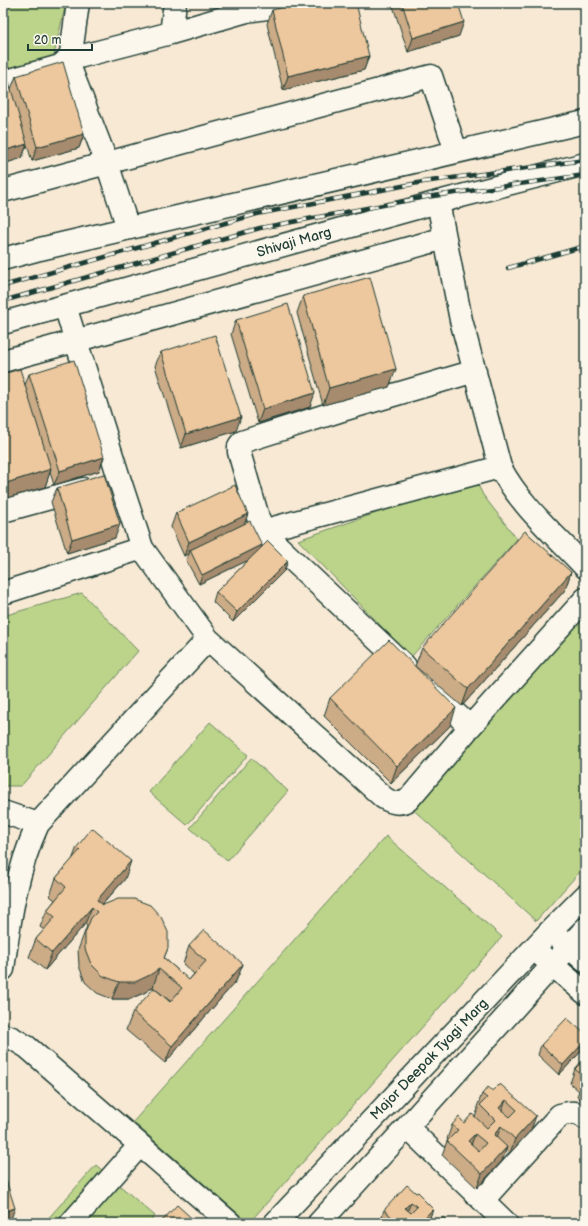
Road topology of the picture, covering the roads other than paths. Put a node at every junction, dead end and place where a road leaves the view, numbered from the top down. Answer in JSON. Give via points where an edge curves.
{"nodes":[{"id":1,"x":78,"y":3,"type":"edge"},
{"id":2,"x":174,"y":3,"type":"edge"},
{"id":3,"x":302,"y":3,"type":"edge"},
{"id":4,"x":248,"y":7,"type":"edge"},
{"id":5,"x":171,"y":33,"type":"junction"},
{"id":6,"x":67,"y":60,"type":"junction"},
{"id":7,"x":3,"y":82,"type":"edge"},
{"id":8,"x":585,"y":122,"type":"edge"},
{"id":9,"x":456,"y":151,"type":"junction"},
{"id":10,"x":107,"y":163,"type":"junction"},
{"id":11,"x":585,"y":164,"type":"edge"},
{"id":12,"x":3,"y":191,"type":"edge"},
{"id":13,"x":438,"y":202,"type":"junction"},
{"id":14,"x":128,"y":228,"type":"junction"},
{"id":15,"x":445,"y":238,"type":"junction"},
{"id":16,"x":3,"y":259,"type":"edge"},
{"id":17,"x":65,"y":306,"type":"junction"},
{"id":18,"x":3,"y":324,"type":"edge"},
{"id":19,"x":76,"y":340,"type":"junction"},
{"id":20,"x":3,"y":361,"type":"edge"},
{"id":21,"x":475,"y":371,"type":"junction"},
{"id":22,"x":500,"y":467,"type":"junction"},
{"id":23,"x":119,"y":478,"type":"junction"},
{"id":24,"x":3,"y":511,"type":"edge"},
{"id":25,"x":262,"y":531,"type":"junction"},
{"id":26,"x":142,"y":548,"type":"junction"},
{"id":27,"x":585,"y":567,"type":"edge"},
{"id":28,"x":3,"y":592,"type":"edge"},
{"id":29,"x":585,"y":599,"type":"edge"},
{"id":30,"x":208,"y":639,"type":"junction"},
{"id":31,"x":470,"y":727,"type":"junction"},
{"id":32,"x":3,"y":812,"type":"edge"},
{"id":33,"x":38,"y":824,"type":"junction"},
{"id":34,"x":585,"y":896,"type":"edge"},
{"id":35,"x":550,"y":930,"type":"junction"},
{"id":36,"x":585,"y":930,"type":"edge"},
{"id":37,"x":569,"y":947,"type":"junction"},
{"id":38,"x":535,"y":948,"type":"junction"},
{"id":39,"x":585,"y":961,"type":"edge"},
{"id":40,"x":552,"y":965,"type":"junction"},
{"id":41,"x":3,"y":969,"type":"edge"},
{"id":42,"x":585,"y":994,"type":"edge"},
{"id":43,"x":3,"y":1035,"type":"edge"},
{"id":44,"x":585,"y":1118,"type":"edge"},
{"id":45,"x":407,"y":1127,"type":"junction"},
{"id":46,"x":140,"y":1145,"type":"junction"},
{"id":47,"x":483,"y":1200,"type":"junction"},
{"id":48,"x":71,"y":1223,"type":"edge"},
{"id":49,"x":230,"y":1223,"type":"edge"},
{"id":50,"x":275,"y":1223,"type":"edge"},
{"id":51,"x":319,"y":1223,"type":"edge"},
{"id":52,"x":506,"y":1223,"type":"edge"}],
"edges":[{"from":1,"to":6,"type":"street","via":[[71,53]]},
{"from":2,"to":5,"type":"street"},
{"from":3,"to":4,"type":"street"},
{"from":4,"to":5,"type":"street"},
{"from":5,"to":6,"type":"street"},
{"from":6,"to":7,"type":"street","via":[[60,66]]},
{"from":6,"to":10,"type":"street"},
{"from":8,"to":9,"type":"street"},
{"from":9,"to":10,"type":"street","via":[[431,76]]},
{"from":9,"to":14,"type":"street"},
{"from":10,"to":12,"type":"street"},
{"from":10,"to":14,"type":"street"},
{"from":11,"to":13,"type":"street","name":"Shivaji Marg"},
{"from":13,"to":15,"type":"street"},
{"from":13,"to":17,"type":"street","name":"Shivaji Marg"},
{"from":14,"to":16,"type":"street"},
{"from":15,"to":19,"type":"street"},
{"from":15,"to":21,"type":"street"},
{"from":17,"to":18,"type":"street","name":"Shivaji Marg"},
{"from":17,"to":19,"type":"street"},
{"from":19,"to":20,"type":"street"},
{"from":19,"to":23,"type":"street"},
{"from":21,"to":22,"type":"street"},
{"from":21,"to":25,"type":"street","via":[[242,442],[239,452]]},
{"from":22,"to":25,"type":"street"},
{"from":22,"to":27,"type":"street","via":[[508,483]]},
{"from":23,"to":24,"type":"street"},
{"from":23,"to":26,"type":"street"},
{"from":25,"to":31,"type":"street"},
{"from":26,"to":28,"type":"street"},
{"from":26,"to":30,"type":"street"},
{"from":29,"to":31,"type":"street"},
{"from":30,"to":31,"type":"street","via":[[390,801],[403,803],[408,800]]},
{"from":30,"to":33,"type":"street"},
{"from":32,"to":33,"type":"street"},
{"from":33,"to":41,"type":"street","via":[[16,886]]},
{"from":34,"to":35,"type":"street","name":"Major Deepak Tyagi Marg"},
{"from":35,"to":37,"type":"street"},
{"from":35,"to":38,"type":"street","name":"Major Deepak Tyagi Marg"},
{"from":36,"to":37,"type":"street","name":"Major Deepak Tyagi Marg"},
{"from":37,"to":39,"type":"street"},
{"from":37,"to":40,"type":"street","name":"Major Deepak Tyagi Marg"},
{"from":38,"to":40,"type":"street"},
{"from":38,"to":50,"type":"street","name":"Major Deepak Tyagi Marg"},
{"from":40,"to":42,"type":"street"},
{"from":40,"to":45,"type":"street","name":"Major Deepak Tyagi Marg"},
{"from":43,"to":46,"type":"street","via":[[27,1047]]},
{"from":44,"to":47,"type":"street","via":[[570,1112],[560,1115]]},
{"from":45,"to":47,"type":"street"},
{"from":45,"to":51,"type":"street","name":"Major Deepak Tyagi Marg"},
{"from":46,"to":48,"type":"street"},
{"from":46,"to":49,"type":"street"},
{"from":47,"to":52,"type":"street"}]}
